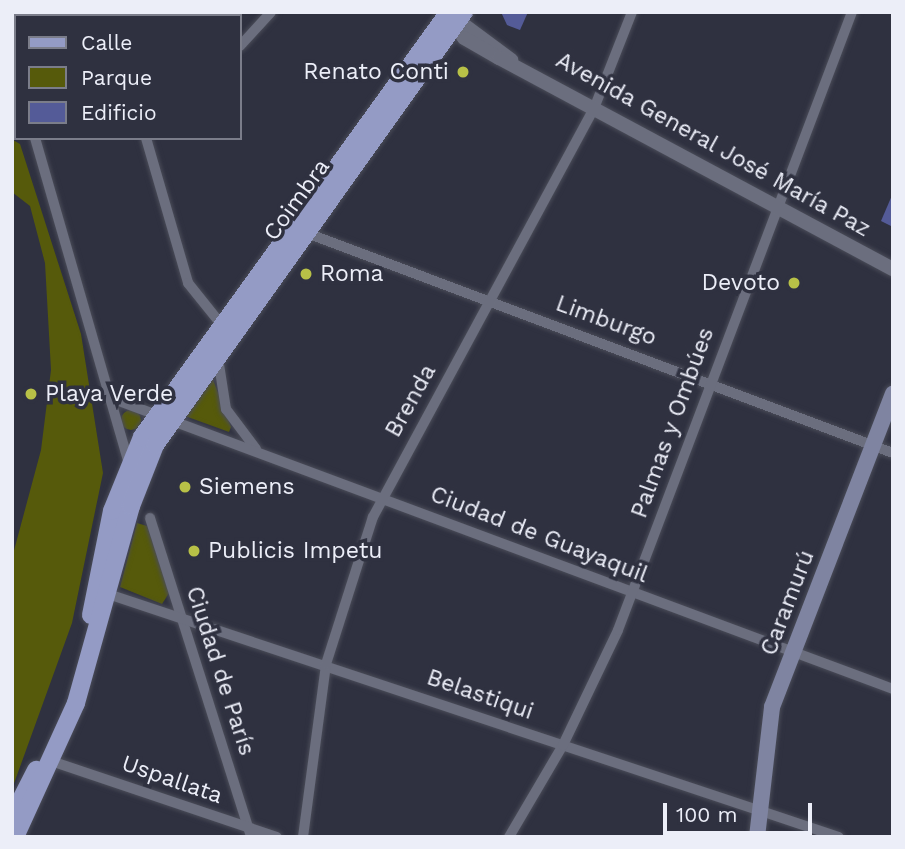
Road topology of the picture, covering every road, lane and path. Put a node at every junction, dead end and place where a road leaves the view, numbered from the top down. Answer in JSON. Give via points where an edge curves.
{"nodes":[{"id":1,"x":271,"y":12,"type":"edge"},
{"id":2,"x":632,"y":12,"type":"edge"},
{"id":3,"x":852,"y":12,"type":"edge"},
{"id":4,"x":453,"y":16,"type":"edge"},
{"id":5,"x":242,"y":44,"type":"edge"},
{"id":6,"x":595,"y":106,"type":"junction"},
{"id":7,"x":36,"y":140,"type":"edge"},
{"id":8,"x":150,"y":140,"type":"edge"},
{"id":9,"x":778,"y":207,"type":"junction"},
{"id":10,"x":304,"y":232,"type":"junction"},
{"id":11,"x":893,"y":269,"type":"edge"},
{"id":12,"x":490,"y":300,"type":"junction"},
{"id":13,"x":222,"y":324,"type":"junction"},
{"id":14,"x":218,"y":351,"type":"junction"},
{"id":15,"x":709,"y":382,"type":"junction"},
{"id":16,"x":893,"y":394,"type":"edge"},
{"id":17,"x":111,"y":398,"type":"junction"},
{"id":18,"x":164,"y":416,"type":"junction"},
{"id":19,"x":874,"y":446,"type":"junction"},
{"id":20,"x":258,"y":451,"type":"junction"},
{"id":21,"x":893,"y":453,"type":"edge"},
{"id":22,"x":129,"y":463,"type":"junction"},
{"id":23,"x":382,"y":498,"type":"junction"},
{"id":24,"x":150,"y":518,"type":"dead end"},
{"id":25,"x":632,"y":592,"type":"junction"},
{"id":26,"x":108,"y":594,"type":"junction"},
{"id":27,"x":181,"y":618,"type":"junction"},
{"id":28,"x":793,"y":652,"type":"junction"},
{"id":29,"x":326,"y":664,"type":"junction"},
{"id":30,"x":893,"y":689,"type":"edge"},
{"id":31,"x":563,"y":745,"type":"junction"},
{"id":32,"x":54,"y":762,"type":"junction"},
{"id":33,"x":758,"y":809,"type":"junction"},
{"id":34,"x":12,"y":817,"type":"edge"},
{"id":35,"x":250,"y":832,"type":"edge"},
{"id":36,"x":15,"y":837,"type":"edge"},
{"id":37,"x":277,"y":837,"type":"edge"},
{"id":38,"x":303,"y":837,"type":"edge"},
{"id":39,"x":509,"y":837,"type":"edge"},
{"id":40,"x":757,"y":837,"type":"edge"},
{"id":41,"x":839,"y":837,"type":"edge"}],
"edges":[{"from":1,"to":5,"type":"street"},
{"from":2,"to":6,"type":"street","name":"Brenda"},
{"from":3,"to":9,"type":"street","name":"Palmas y Ombúes"},
{"from":4,"to":6,"type":"street","name":"Avenida General José María Paz","via":[[464,38]]},
{"from":4,"to":10,"type":"main road","name":"Coimbra"},
{"from":4,"to":13,"type":"main road","name":"Coimbra"},
{"from":6,"to":9,"type":"street","name":"Avenida General José María Paz"},
{"from":6,"to":12,"type":"street","name":"Brenda"},
{"from":7,"to":17,"type":"street"},
{"from":8,"to":13,"type":"street","via":[[188,284]]},
{"from":9,"to":11,"type":"street","name":"Avenida General José María Paz"},
{"from":9,"to":15,"type":"street","name":"Palmas y Ombúes"},
{"from":10,"to":12,"type":"street","name":"Limburgo"},
{"from":10,"to":14,"type":"main road","name":"Coimbra"},
{"from":12,"to":15,"type":"street","name":"Limburgo"},
{"from":12,"to":23,"type":"street","name":"Brenda"},
{"from":13,"to":18,"type":"main road","name":"Coimbra"},
{"from":14,"to":18,"type":"main road","name":"Coimbra"},
{"from":14,"to":20,"type":"street","via":[[226,409]]},
{"from":15,"to":19,"type":"street","name":"Limburgo"},
{"from":15,"to":25,"type":"street","name":"Palmas y Ombúes"},
{"from":16,"to":19,"type":"main road","name":"Caramurú"},
{"from":17,"to":18,"type":"street","name":"Ciudad de Guayaquil"},
{"from":17,"to":22,"type":"street"},
{"from":18,"to":20,"type":"street","name":"Ciudad de Guayaquil"},
{"from":18,"to":22,"type":"main road","name":"Coimbra"},
{"from":18,"to":26,"type":"main road","name":"Coimbra","via":[[131,506]]},
{"from":19,"to":21,"type":"street","name":"Limburgo"},
{"from":19,"to":28,"type":"main road","name":"Caramurú"},
{"from":20,"to":23,"type":"street","name":"Ciudad de Guayaquil"},
{"from":22,"to":34,"type":"main road","name":"Coimbra","via":[[65,700]]},
{"from":23,"to":25,"type":"street","name":"Ciudad de Guayaquil"},
{"from":23,"to":29,"type":"street","name":"Brenda"},
{"from":24,"to":27,"type":"street","name":"Ciudad de París"},
{"from":25,"to":28,"type":"street","name":"Ciudad de Guayaquil"},
{"from":25,"to":31,"type":"street","name":"Palmas y Ombúes"},
{"from":26,"to":27,"type":"street","name":"Belastiqui"},
{"from":26,"to":32,"type":"main road","name":"Coimbra"},
{"from":27,"to":29,"type":"street","name":"Belastiqui"},
{"from":27,"to":35,"type":"street","name":"Ciudad de París"},
{"from":28,"to":30,"type":"street","name":"Ciudad de Guayaquil"},
{"from":28,"to":33,"type":"main road","name":"Caramurú","via":[[766,730]]},
{"from":29,"to":31,"type":"street","name":"Belastiqui"},
{"from":29,"to":38,"type":"street","name":"Brenda"},
{"from":31,"to":33,"type":"street","name":"Belastiqui"},
{"from":31,"to":39,"type":"street","name":"Palmas y Ombúes"},
{"from":32,"to":35,"type":"street","name":"Uspallata"},
{"from":32,"to":36,"type":"main road","name":"Coimbra"},
{"from":33,"to":40,"type":"main road","name":"Caramurú"},
{"from":33,"to":41,"type":"street","name":"Belastiqui"},
{"from":35,"to":37,"type":"street","name":"Uspallata"}]}
